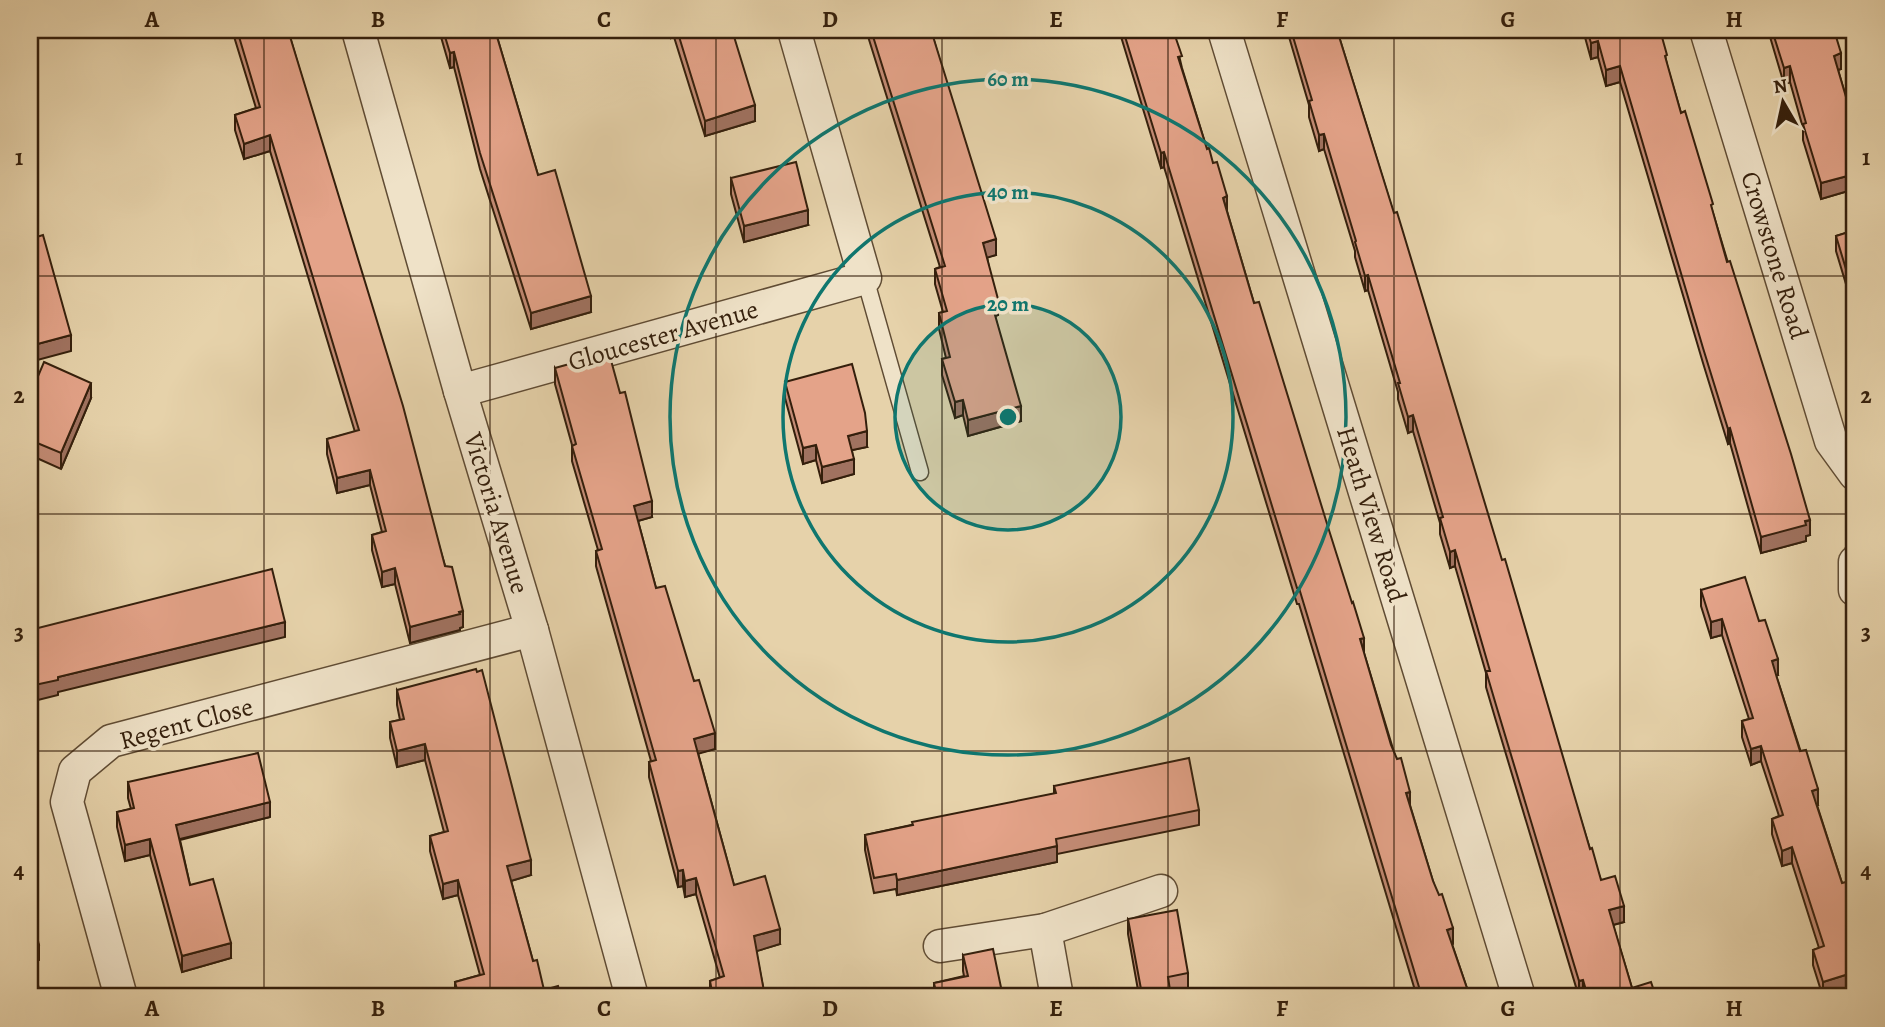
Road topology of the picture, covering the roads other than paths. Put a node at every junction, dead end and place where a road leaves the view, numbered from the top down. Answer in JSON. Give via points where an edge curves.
{"nodes":[{"id":1,"x":358,"y":30,"type":"edge"},
{"id":2,"x":794,"y":30,"type":"edge"},
{"id":3,"x":1224,"y":30,"type":"edge"},
{"id":4,"x":1706,"y":30,"type":"edge"},
{"id":5,"x":865,"y":278,"type":"junction"},
{"id":6,"x":460,"y":391,"type":"junction"},
{"id":7,"x":920,"y":472,"type":"dead end"},
{"id":8,"x":1855,"y":474,"type":"edge"},
{"id":9,"x":1855,"y":562,"type":"edge"},
{"id":10,"x":1855,"y":590,"type":"edge"},
{"id":11,"x":532,"y":631,"type":"junction"},
{"id":12,"x":1161,"y":891,"type":"dead end"},
{"id":13,"x":1045,"y":930,"type":"junction"},
{"id":14,"x":940,"y":946,"type":"dead end"},
{"id":15,"x":121,"y":997,"type":"edge"},
{"id":16,"x":632,"y":997,"type":"edge"},
{"id":17,"x":1058,"y":997,"type":"edge"},
{"id":18,"x":1519,"y":997,"type":"edge"}],
"edges":[{"from":1,"to":6,"type":"street","name":"Victoria Avenue"},
{"from":2,"to":5,"type":"street"},
{"from":3,"to":18,"type":"street","name":"Heath View Road"},
{"from":4,"to":8,"type":"street","name":"Crowstone Road","via":[[1831,440]]},
{"from":5,"to":6,"type":"street","name":"Gloucester Avenue"},
{"from":5,"to":7,"type":"lane"},
{"from":6,"to":11,"type":"street","name":"Victoria Avenue"},
{"from":9,"to":10,"type":"street"},
{"from":11,"to":15,"type":"street","name":"Regent Close","via":[[111,741],[75,771],[66,802]]},
{"from":11,"to":16,"type":"street","name":"Victoria Avenue"},
{"from":12,"to":13,"type":"street"},
{"from":13,"to":14,"type":"street"},
{"from":13,"to":17,"type":"street"}]}
